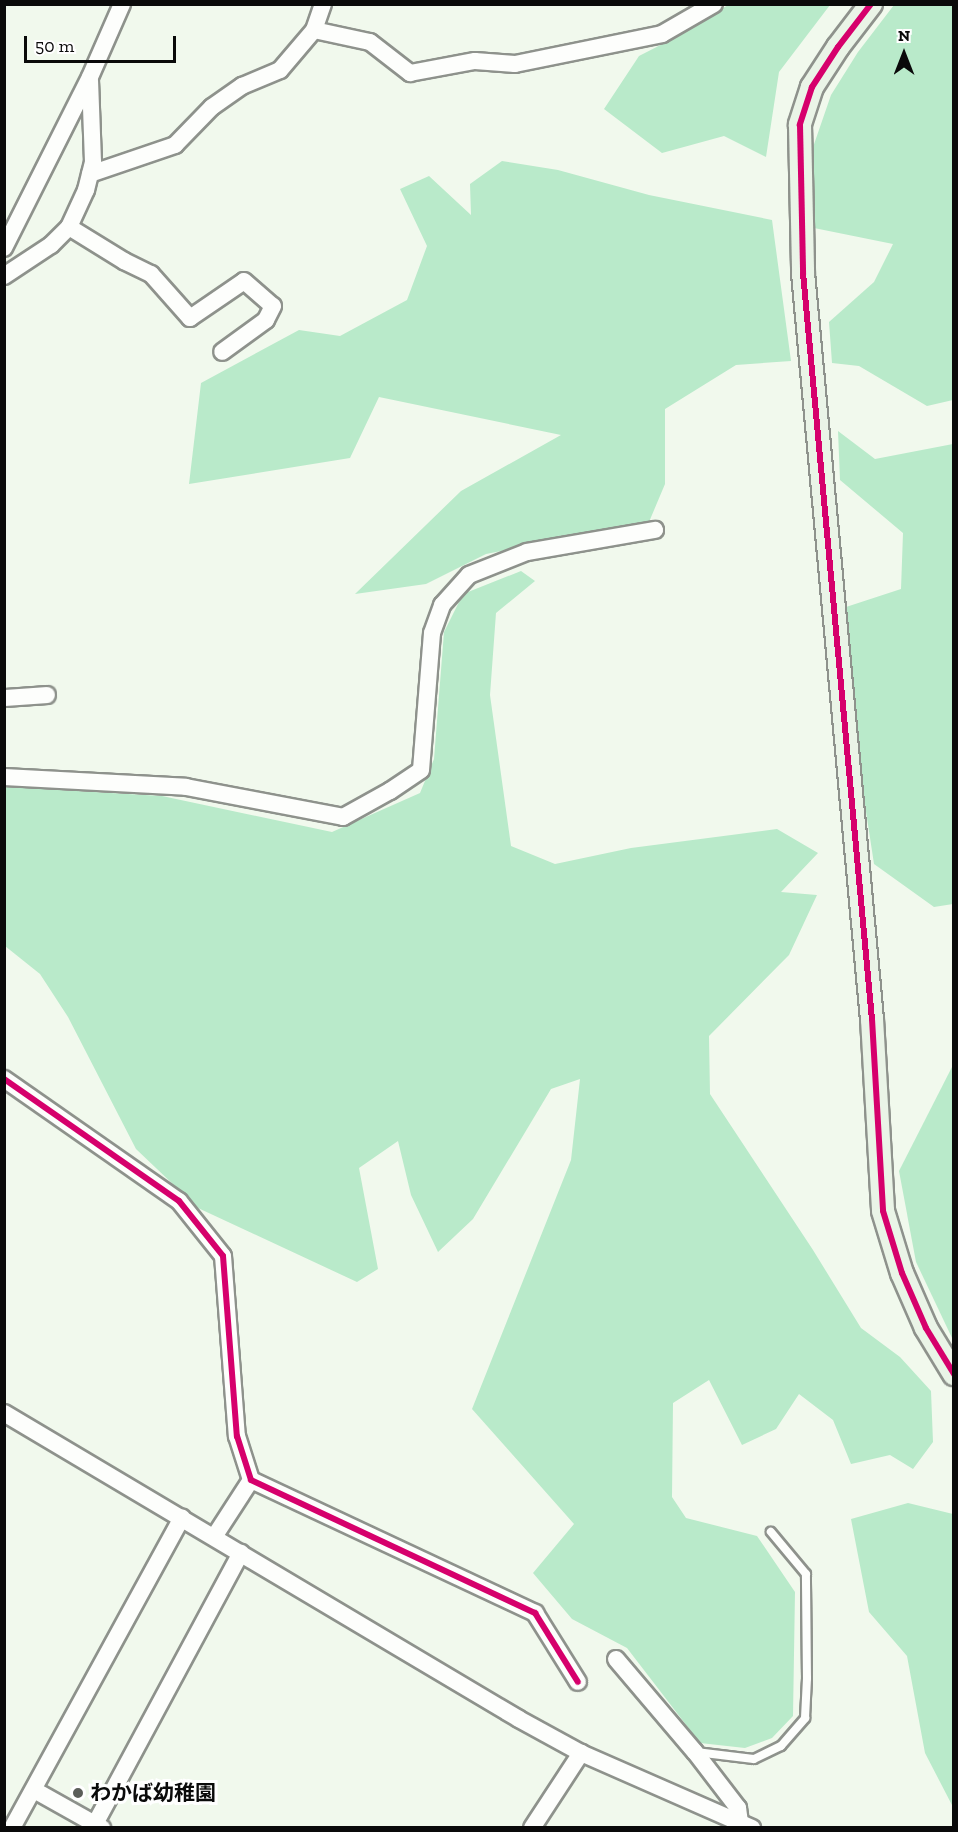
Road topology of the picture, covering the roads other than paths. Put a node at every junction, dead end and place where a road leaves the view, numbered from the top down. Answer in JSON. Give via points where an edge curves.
{"nodes":[{"id":1,"x":122,"y":4,"type":"edge"},
{"id":2,"x":323,"y":4,"type":"edge"},
{"id":3,"x":714,"y":4,"type":"edge"},
{"id":4,"x":871,"y":4,"type":"edge"},
{"id":5,"x":314,"y":30,"type":"junction"},
{"id":6,"x":90,"y":77,"type":"junction"},
{"id":7,"x":90,"y":174,"type":"junction"},
{"id":8,"x":69,"y":227,"type":"junction"},
{"id":9,"x":4,"y":248,"type":"edge"},
{"id":10,"x":4,"y":276,"type":"edge"},
{"id":11,"x":222,"y":352,"type":"dead end"},
{"id":12,"x":655,"y":530,"type":"dead end"},
{"id":13,"x":47,"y":695,"type":"dead end"},
{"id":14,"x":4,"y":698,"type":"edge"},
{"id":15,"x":4,"y":777,"type":"edge"},
{"id":16,"x":4,"y":1079,"type":"edge"},
{"id":17,"x":954,"y":1374,"type":"edge"},
{"id":18,"x":4,"y":1413,"type":"edge"},
{"id":19,"x":251,"y":1480,"type":"junction"},
{"id":20,"x":182,"y":1518,"type":"junction"},
{"id":21,"x":771,"y":1532,"type":"dead end"},
{"id":22,"x":214,"y":1537,"type":"junction"},
{"id":23,"x":241,"y":1553,"type":"junction"},
{"id":24,"x":616,"y":1659,"type":"dead end"},
{"id":25,"x":578,"y":1682,"type":"dead end"},
{"id":26,"x":695,"y":1752,"type":"junction"},
{"id":27,"x":581,"y":1753,"type":"junction"},
{"id":28,"x":34,"y":1790,"type":"junction"},
{"id":29,"x":746,"y":1825,"type":"edge"},
{"id":30,"x":99,"y":1826,"type":"edge"},
{"id":31,"x":12,"y":1827,"type":"edge"},
{"id":32,"x":532,"y":1827,"type":"edge"}],
"edges":[{"from":1,"to":6,"type":"street"},
{"from":2,"to":5,"type":"street"},
{"from":3,"to":5,"type":"street","via":[[662,34],[515,64],[475,61],[410,73],[370,42]]},
{"from":4,"to":17,"type":"street","via":[[812,87],[800,125],[803,273],[872,1019],[883,1211],[902,1274],[926,1328]]},
{"from":5,"to":7,"type":"street","via":[[280,70],[242,86],[212,107],[175,145]]},
{"from":6,"to":7,"type":"street"},
{"from":6,"to":9,"type":"street"},
{"from":7,"to":8,"type":"street"},
{"from":8,"to":10,"type":"street","via":[[51,245]]},
{"from":8,"to":11,"type":"street","via":[[151,274],[190,318],[244,281],[273,306],[266,320]]},
{"from":12,"to":15,"type":"street","via":[[528,552],[469,575],[442,604],[432,633],[421,770],[343,817],[186,787]]},
{"from":13,"to":14,"type":"street"},
{"from":16,"to":19,"type":"street","via":[[179,1200],[223,1256],[237,1436]]},
{"from":18,"to":20,"type":"street"},
{"from":19,"to":22,"type":"street"},
{"from":19,"to":25,"type":"street","via":[[535,1613]]},
{"from":20,"to":22,"type":"street"},
{"from":20,"to":28,"type":"street"},
{"from":21,"to":26,"type":"lane","via":[[806,1574],[805,1718],[781,1746],[754,1759]]},
{"from":22,"to":23,"type":"street"},
{"from":23,"to":27,"type":"street"},
{"from":23,"to":30,"type":"street"},
{"from":24,"to":26,"type":"street"},
{"from":26,"to":29,"type":"street","via":[[738,1808]]},
{"from":27,"to":29,"type":"street"},
{"from":27,"to":32,"type":"street"},
{"from":28,"to":30,"type":"street"},
{"from":28,"to":31,"type":"street"}]}
